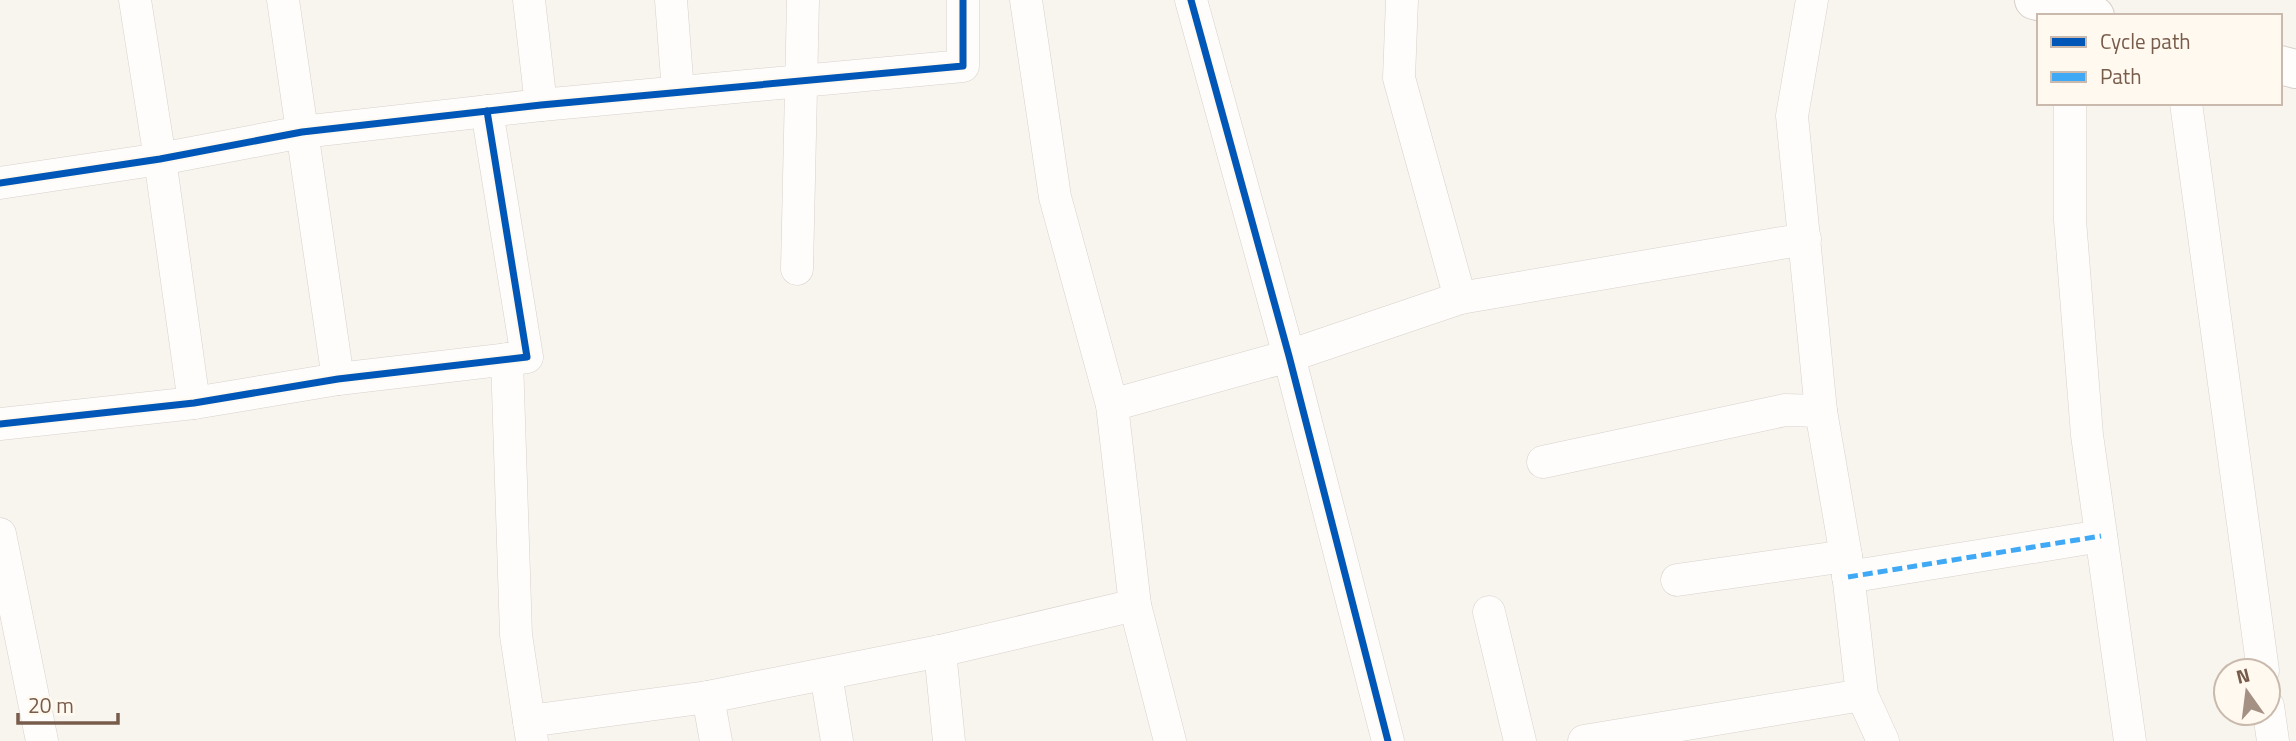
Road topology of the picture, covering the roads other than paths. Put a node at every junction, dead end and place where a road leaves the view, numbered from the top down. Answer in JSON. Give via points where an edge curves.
{"nodes":[{"id":1,"x":135,"y":0,"type":"edge"},
{"id":2,"x":283,"y":0,"type":"edge"},
{"id":3,"x":529,"y":0,"type":"edge"},
{"id":4,"x":671,"y":0,"type":"edge"},
{"id":5,"x":803,"y":0,"type":"edge"},
{"id":6,"x":963,"y":0,"type":"edge"},
{"id":7,"x":1026,"y":0,"type":"edge"},
{"id":8,"x":1191,"y":0,"type":"edge"},
{"id":9,"x":1402,"y":0,"type":"edge"},
{"id":10,"x":1812,"y":0,"type":"edge"},
{"id":11,"x":2034,"y":0,"type":"edge"},
{"id":12,"x":2079,"y":14,"type":"edge"},
{"id":13,"x":801,"y":81,"type":"junction"},
{"id":14,"x":678,"y":92,"type":"junction"},
{"id":15,"x":541,"y":105,"type":"junction"},
{"id":16,"x":2070,"y":105,"type":"edge"},
{"id":17,"x":2186,"y":105,"type":"edge"},
{"id":18,"x":487,"y":111,"type":"junction"},
{"id":19,"x":302,"y":132,"type":"junction"},
{"id":20,"x":160,"y":159,"type":"junction"},
{"id":21,"x":0,"y":184,"type":"edge"},
{"id":22,"x":1805,"y":239,"type":"junction"},
{"id":23,"x":797,"y":270,"type":"dead end"},
{"id":24,"x":1461,"y":298,"type":"junction"},
{"id":25,"x":1289,"y":356,"type":"junction"},
{"id":26,"x":507,"y":359,"type":"junction"},
{"id":27,"x":338,"y":379,"type":"junction"},
{"id":28,"x":194,"y":402,"type":"junction"},
{"id":29,"x":1112,"y":405,"type":"junction"},
{"id":30,"x":1821,"y":411,"type":"junction"},
{"id":31,"x":0,"y":424,"type":"edge"},
{"id":32,"x":1543,"y":462,"type":"dead end"},
{"id":33,"x":0,"y":534,"type":"edge"},
{"id":34,"x":2101,"y":536,"type":"junction"},
{"id":35,"x":1847,"y":566,"type":"junction"},
{"id":36,"x":1677,"y":580,"type":"dead end"},
{"id":37,"x":1135,"y":606,"type":"junction"},
{"id":38,"x":1489,"y":612,"type":"dead end"},
{"id":39,"x":940,"y":651,"type":"junction"},
{"id":40,"x":2261,"y":657,"type":"edge"},
{"id":41,"x":825,"y":674,"type":"junction"},
{"id":42,"x":1862,"y":695,"type":"junction"},
{"id":43,"x":708,"y":697,"type":"junction"},
{"id":44,"x":531,"y":731,"type":"edge"},
{"id":45,"x":42,"y":741,"type":"edge"},
{"id":46,"x":716,"y":741,"type":"edge"},
{"id":47,"x":837,"y":741,"type":"edge"},
{"id":48,"x":950,"y":741,"type":"edge"},
{"id":49,"x":1170,"y":741,"type":"edge"},
{"id":50,"x":1388,"y":741,"type":"edge"},
{"id":51,"x":1520,"y":741,"type":"edge"},
{"id":52,"x":1584,"y":741,"type":"edge"},
{"id":53,"x":1883,"y":741,"type":"edge"},
{"id":54,"x":2130,"y":741,"type":"edge"}],
"edges":[{"from":1,"to":20,"type":"street"},
{"from":2,"to":19,"type":"street"},
{"from":3,"to":15,"type":"street"},
{"from":4,"to":14,"type":"street"},
{"from":5,"to":13,"type":"street"},
{"from":6,"to":13,"type":"street","via":[[963,66]]},
{"from":7,"to":29,"type":"street","via":[[1055,197]]},
{"from":8,"to":25,"type":"street"},
{"from":9,"to":24,"type":"street","via":[[1399,78]]},
{"from":10,"to":22,"type":"street","via":[[1792,117]]},
{"from":11,"to":12,"type":"main road"},
{"from":13,"to":14,"type":"street"},
{"from":13,"to":23,"type":"street"},
{"from":14,"to":15,"type":"street"},
{"from":15,"to":18,"type":"street"},
{"from":16,"to":34,"type":"street","via":[[2070,220],[2087,435]]},
{"from":17,"to":40,"type":"street"},
{"from":18,"to":19,"type":"street"},
{"from":18,"to":26,"type":"street","via":[[527,357]]},
{"from":19,"to":20,"type":"street"},
{"from":19,"to":27,"type":"street"},
{"from":20,"to":21,"type":"street"},
{"from":20,"to":28,"type":"street"},
{"from":22,"to":24,"type":"street"},
{"from":22,"to":30,"type":"street"},
{"from":24,"to":25,"type":"street"},
{"from":25,"to":29,"type":"street"},
{"from":25,"to":50,"type":"street"},
{"from":26,"to":27,"type":"street"},
{"from":26,"to":44,"type":"street","via":[[516,635]]},
{"from":27,"to":28,"type":"street"},
{"from":28,"to":31,"type":"street"},
{"from":29,"to":37,"type":"street"},
{"from":30,"to":32,"type":"street","via":[[1785,410]]},
{"from":30,"to":35,"type":"street"},
{"from":33,"to":45,"type":"street"},
{"from":34,"to":35,"type":"street"},
{"from":34,"to":54,"type":"street"},
{"from":35,"to":36,"type":"street"},
{"from":35,"to":42,"type":"street"},
{"from":37,"to":39,"type":"street"},
{"from":37,"to":49,"type":"street"},
{"from":38,"to":51,"type":"street"},
{"from":39,"to":41,"type":"street"},
{"from":39,"to":48,"type":"street"},
{"from":41,"to":43,"type":"street"},
{"from":41,"to":47,"type":"street"},
{"from":42,"to":52,"type":"street"},
{"from":42,"to":53,"type":"street"},
{"from":43,"to":44,"type":"street"},
{"from":43,"to":46,"type":"street"}]}
